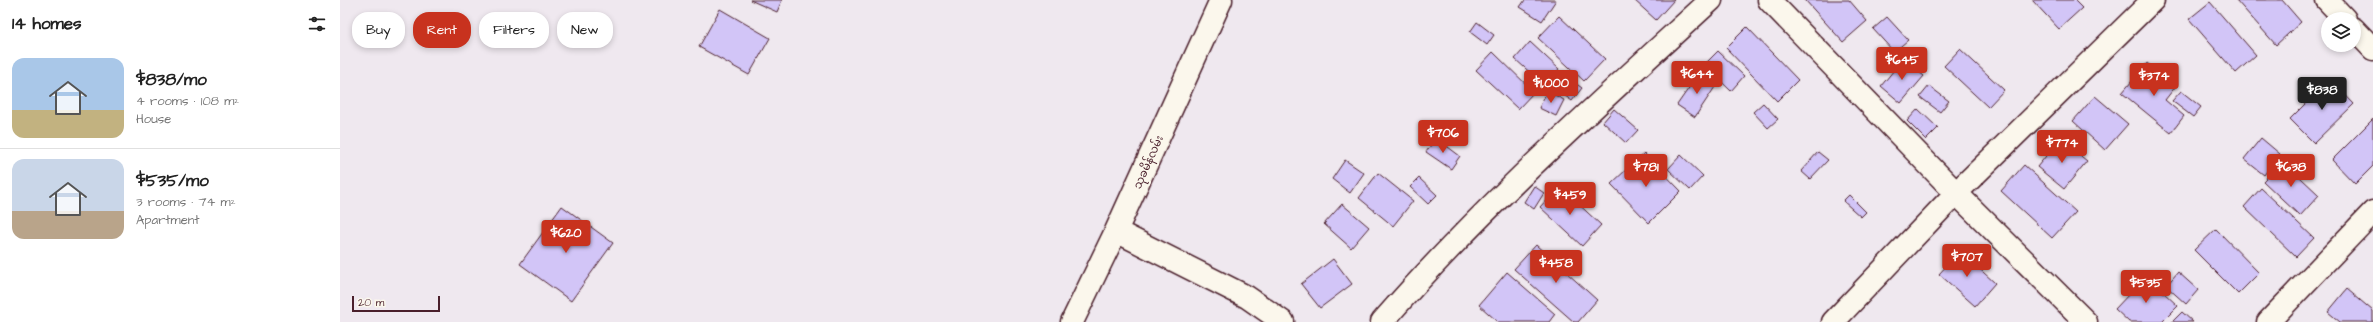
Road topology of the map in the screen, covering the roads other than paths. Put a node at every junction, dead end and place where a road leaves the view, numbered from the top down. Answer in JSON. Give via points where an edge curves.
{"nodes":[{"id":1,"x":1221,"y":0,"type":"edge"},
{"id":2,"x":1711,"y":0,"type":"edge"},
{"id":3,"x":1769,"y":0,"type":"edge"},
{"id":4,"x":2153,"y":0,"type":"edge"},
{"id":5,"x":2328,"y":0,"type":"edge"},
{"id":6,"x":2339,"y":12,"type":"edge"},
{"id":7,"x":2361,"y":36,"type":"edge"},
{"id":8,"x":2373,"y":49,"type":"edge"},
{"id":9,"x":1956,"y":193,"type":"junction"},
{"id":10,"x":2373,"y":212,"type":"edge"},
{"id":11,"x":1116,"y":231,"type":"junction"},
{"id":12,"x":1072,"y":322,"type":"edge"},
{"id":13,"x":1283,"y":322,"type":"edge"},
{"id":14,"x":1382,"y":322,"type":"edge"},
{"id":15,"x":1833,"y":322,"type":"edge"},
{"id":16,"x":2086,"y":322,"type":"edge"},
{"id":17,"x":2268,"y":322,"type":"edge"}],
"edges":[{"from":1,"to":11,"type":"street","name":"သုခမိန်လမ်း"},
{"from":2,"to":14,"type":"street","via":[[1542,155],[1434,262]]},
{"from":3,"to":9,"type":"street"},
{"from":4,"to":9,"type":"street"},
{"from":5,"to":6,"type":"street"},
{"from":7,"to":8,"type":"street"},
{"from":9,"to":15,"type":"street"},
{"from":9,"to":16,"type":"street"},
{"from":10,"to":17,"type":"street"},
{"from":11,"to":12,"type":"street","name":"သုခမိန်လမ်း"},
{"from":11,"to":13,"type":"street","via":[[1247,297]]}]}
